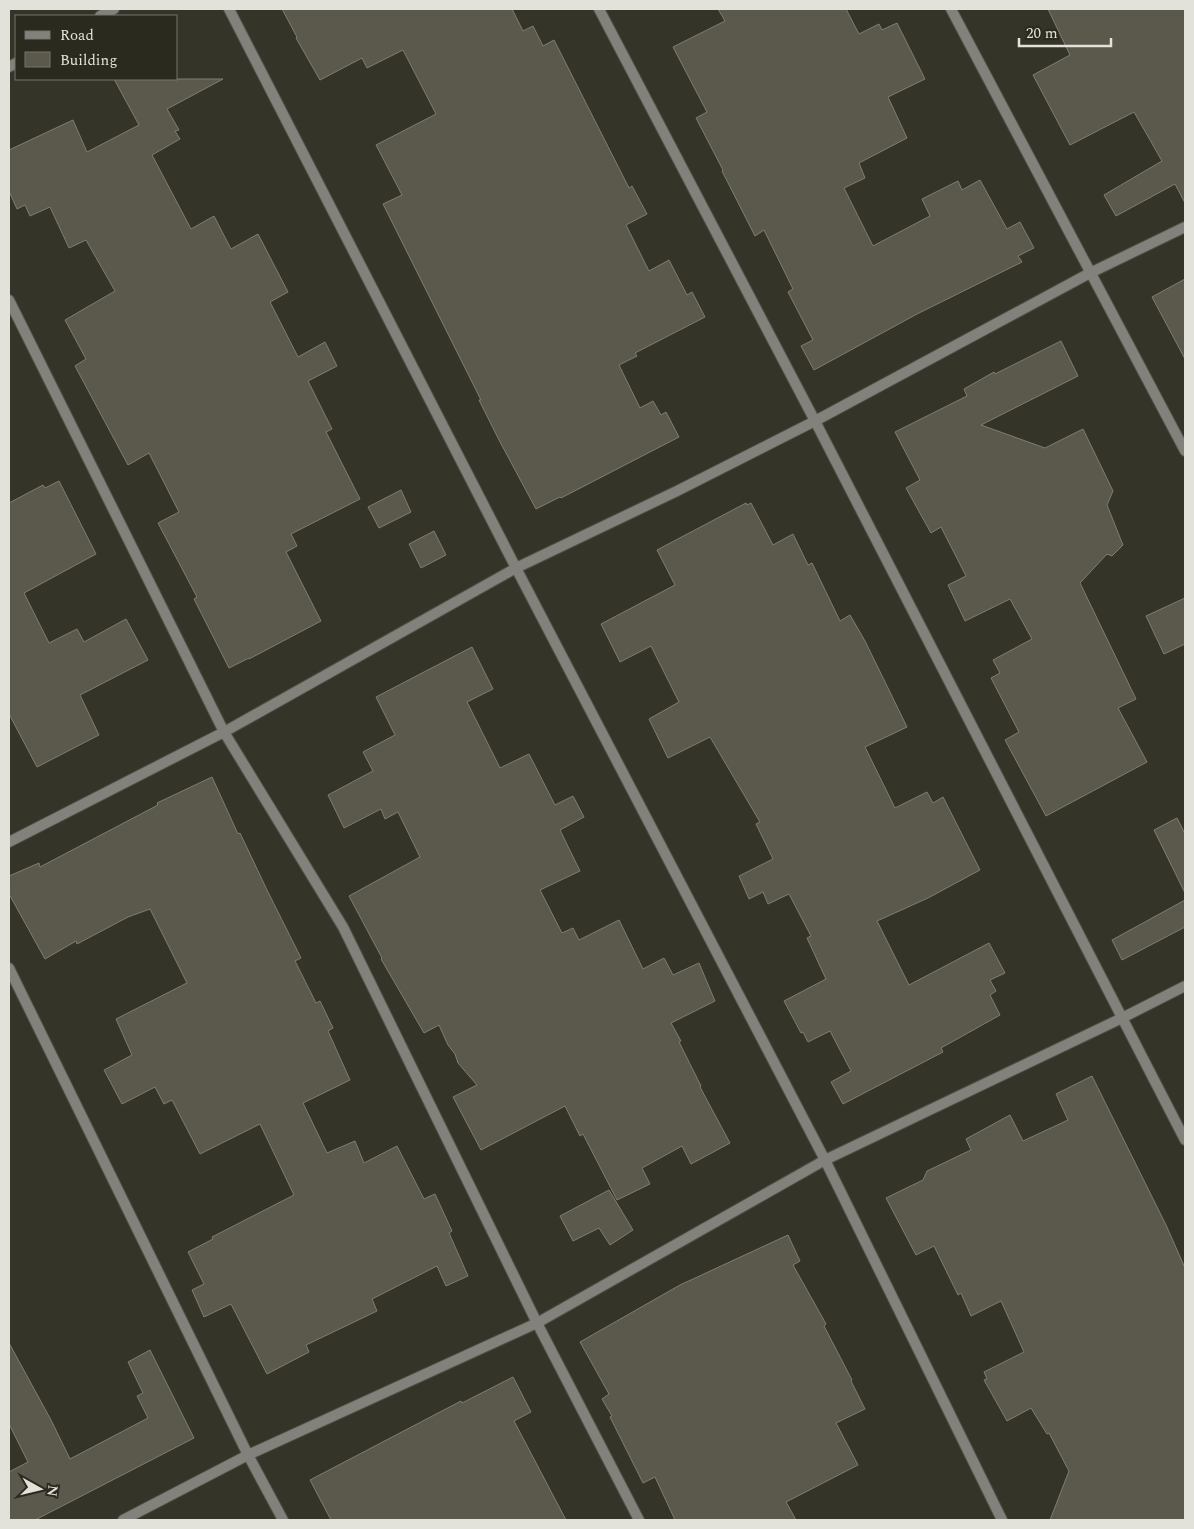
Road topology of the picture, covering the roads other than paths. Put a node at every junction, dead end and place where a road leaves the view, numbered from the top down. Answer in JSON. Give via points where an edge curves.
{"nodes":[{"id":1,"x":114,"y":9,"type":"edge"},
{"id":2,"x":229,"y":9,"type":"edge"},
{"id":3,"x":599,"y":9,"type":"edge"},
{"id":4,"x":951,"y":9,"type":"edge"},
{"id":5,"x":102,"y":15,"type":"edge"},
{"id":6,"x":1185,"y":227,"type":"edge"},
{"id":7,"x":1090,"y":273,"type":"junction"},
{"id":8,"x":9,"y":300,"type":"edge"},
{"id":9,"x":815,"y":421,"type":"junction"},
{"id":10,"x":1185,"y":451,"type":"edge"},
{"id":11,"x":516,"y":568,"type":"junction"},
{"id":12,"x":224,"y":732,"type":"junction"},
{"id":13,"x":9,"y":842,"type":"edge"},
{"id":14,"x":9,"y":968,"type":"edge"},
{"id":15,"x":1185,"y":986,"type":"edge"},
{"id":16,"x":1122,"y":1018,"type":"junction"},
{"id":17,"x":1185,"y":1140,"type":"edge"},
{"id":18,"x":825,"y":1160,"type":"junction"},
{"id":19,"x":537,"y":1323,"type":"junction"},
{"id":20,"x":248,"y":1455,"type":"junction"},
{"id":21,"x":123,"y":1520,"type":"edge"},
{"id":22,"x":283,"y":1520,"type":"edge"},
{"id":23,"x":639,"y":1520,"type":"edge"},
{"id":24,"x":1002,"y":1520,"type":"edge"}],
"edges":[{"from":1,"to":5,"type":"street"},
{"from":2,"to":11,"type":"street"},
{"from":3,"to":9,"type":"street"},
{"from":4,"to":7,"type":"street"},
{"from":6,"to":7,"type":"street"},
{"from":7,"to":9,"type":"street"},
{"from":7,"to":10,"type":"street"},
{"from":8,"to":12,"type":"street"},
{"from":9,"to":11,"type":"street"},
{"from":9,"to":16,"type":"street"},
{"from":11,"to":12,"type":"street"},
{"from":11,"to":18,"type":"street"},
{"from":12,"to":13,"type":"street"},
{"from":12,"to":19,"type":"street","via":[[343,927]]},
{"from":14,"to":20,"type":"street"},
{"from":15,"to":16,"type":"street"},
{"from":16,"to":17,"type":"street"},
{"from":16,"to":18,"type":"street"},
{"from":18,"to":19,"type":"street"},
{"from":18,"to":24,"type":"street"},
{"from":19,"to":20,"type":"street"},
{"from":19,"to":23,"type":"street"},
{"from":20,"to":21,"type":"street"},
{"from":20,"to":22,"type":"street"}]}
